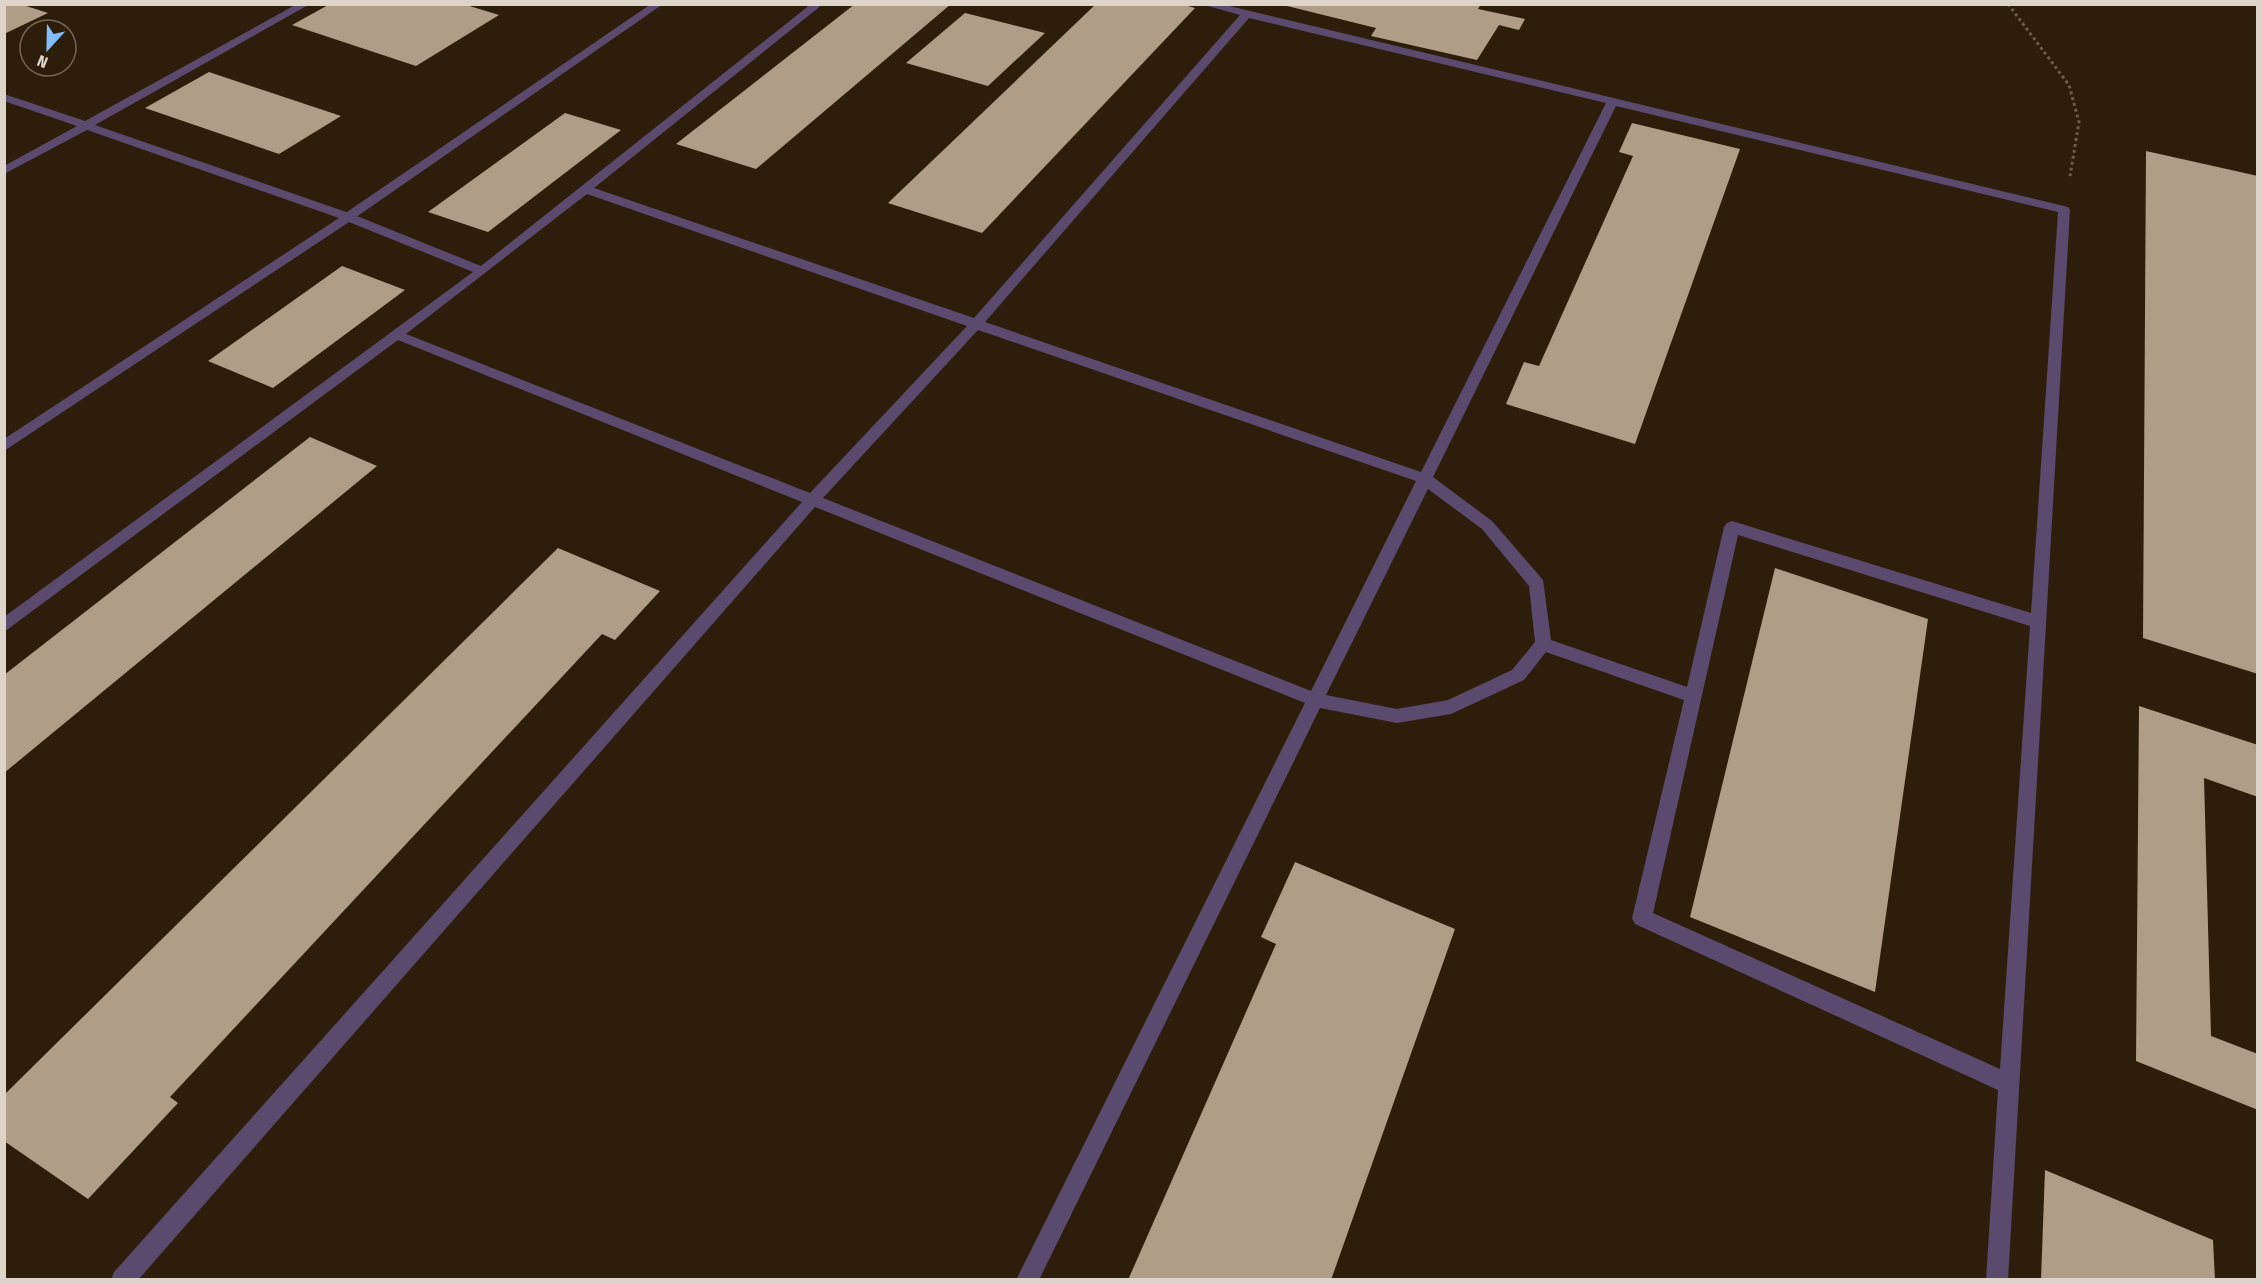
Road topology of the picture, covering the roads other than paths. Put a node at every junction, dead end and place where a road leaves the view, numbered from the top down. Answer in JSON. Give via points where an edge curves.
{"nodes":[{"id":1,"x":305,"y":4,"type":"edge"},
{"id":2,"x":658,"y":4,"type":"edge"},
{"id":3,"x":818,"y":4,"type":"edge"},
{"id":4,"x":1206,"y":4,"type":"edge"},
{"id":5,"x":1247,"y":14,"type":"junction"},
{"id":6,"x":4,"y":97,"type":"edge"},
{"id":7,"x":1612,"y":102,"type":"junction"},
{"id":8,"x":88,"y":125,"type":"junction"},
{"id":9,"x":4,"y":171,"type":"edge"},
{"id":10,"x":585,"y":189,"type":"junction"},
{"id":11,"x":348,"y":217,"type":"junction"},
{"id":12,"x":482,"y":271,"type":"junction"},
{"id":13,"x":976,"y":324,"type":"junction"},
{"id":14,"x":397,"y":334,"type":"junction"},
{"id":15,"x":4,"y":446,"type":"edge"},
{"id":16,"x":1425,"y":479,"type":"junction"},
{"id":17,"x":813,"y":500,"type":"junction"},
{"id":18,"x":2038,"y":622,"type":"junction"},
{"id":19,"x":4,"y":626,"type":"edge"},
{"id":20,"x":1543,"y":644,"type":"junction"},
{"id":21,"x":1693,"y":696,"type":"junction"},
{"id":22,"x":1315,"y":700,"type":"junction"},
{"id":23,"x":2009,"y":1084,"type":"junction"},
{"id":24,"x":122,"y":1280,"type":"edge"},
{"id":25,"x":1027,"y":1280,"type":"edge"},
{"id":26,"x":1997,"y":1280,"type":"edge"}],
"edges":[{"from":1,"to":8,"type":"street"},
{"from":2,"to":11,"type":"street"},
{"from":3,"to":10,"type":"street"},
{"from":4,"to":5,"type":"street"},
{"from":5,"to":7,"type":"street"},
{"from":5,"to":13,"type":"street"},
{"from":6,"to":8,"type":"street"},
{"from":7,"to":16,"type":"street"},
{"from":7,"to":18,"type":"street","via":[[2064,210]]},
{"from":8,"to":9,"type":"street"},
{"from":8,"to":11,"type":"street"},
{"from":10,"to":12,"type":"street"},
{"from":10,"to":13,"type":"street"},
{"from":11,"to":12,"type":"street"},
{"from":11,"to":15,"type":"street"},
{"from":12,"to":14,"type":"street"},
{"from":13,"to":16,"type":"street"},
{"from":13,"to":17,"type":"street"},
{"from":14,"to":17,"type":"street"},
{"from":14,"to":19,"type":"street"},
{"from":16,"to":20,"type":"street","via":[[1486,525],[1537,584]]},
{"from":16,"to":22,"type":"street"},
{"from":17,"to":22,"type":"street"},
{"from":17,"to":24,"type":"street"},
{"from":18,"to":21,"type":"street","via":[[1732,527]]},
{"from":18,"to":23,"type":"street"},
{"from":20,"to":21,"type":"street"},
{"from":20,"to":22,"type":"street","via":[[1518,675],[1451,707],[1397,716]]},
{"from":21,"to":23,"type":"street","via":[[1642,918]]},
{"from":22,"to":25,"type":"street"},
{"from":23,"to":26,"type":"street"}]}
